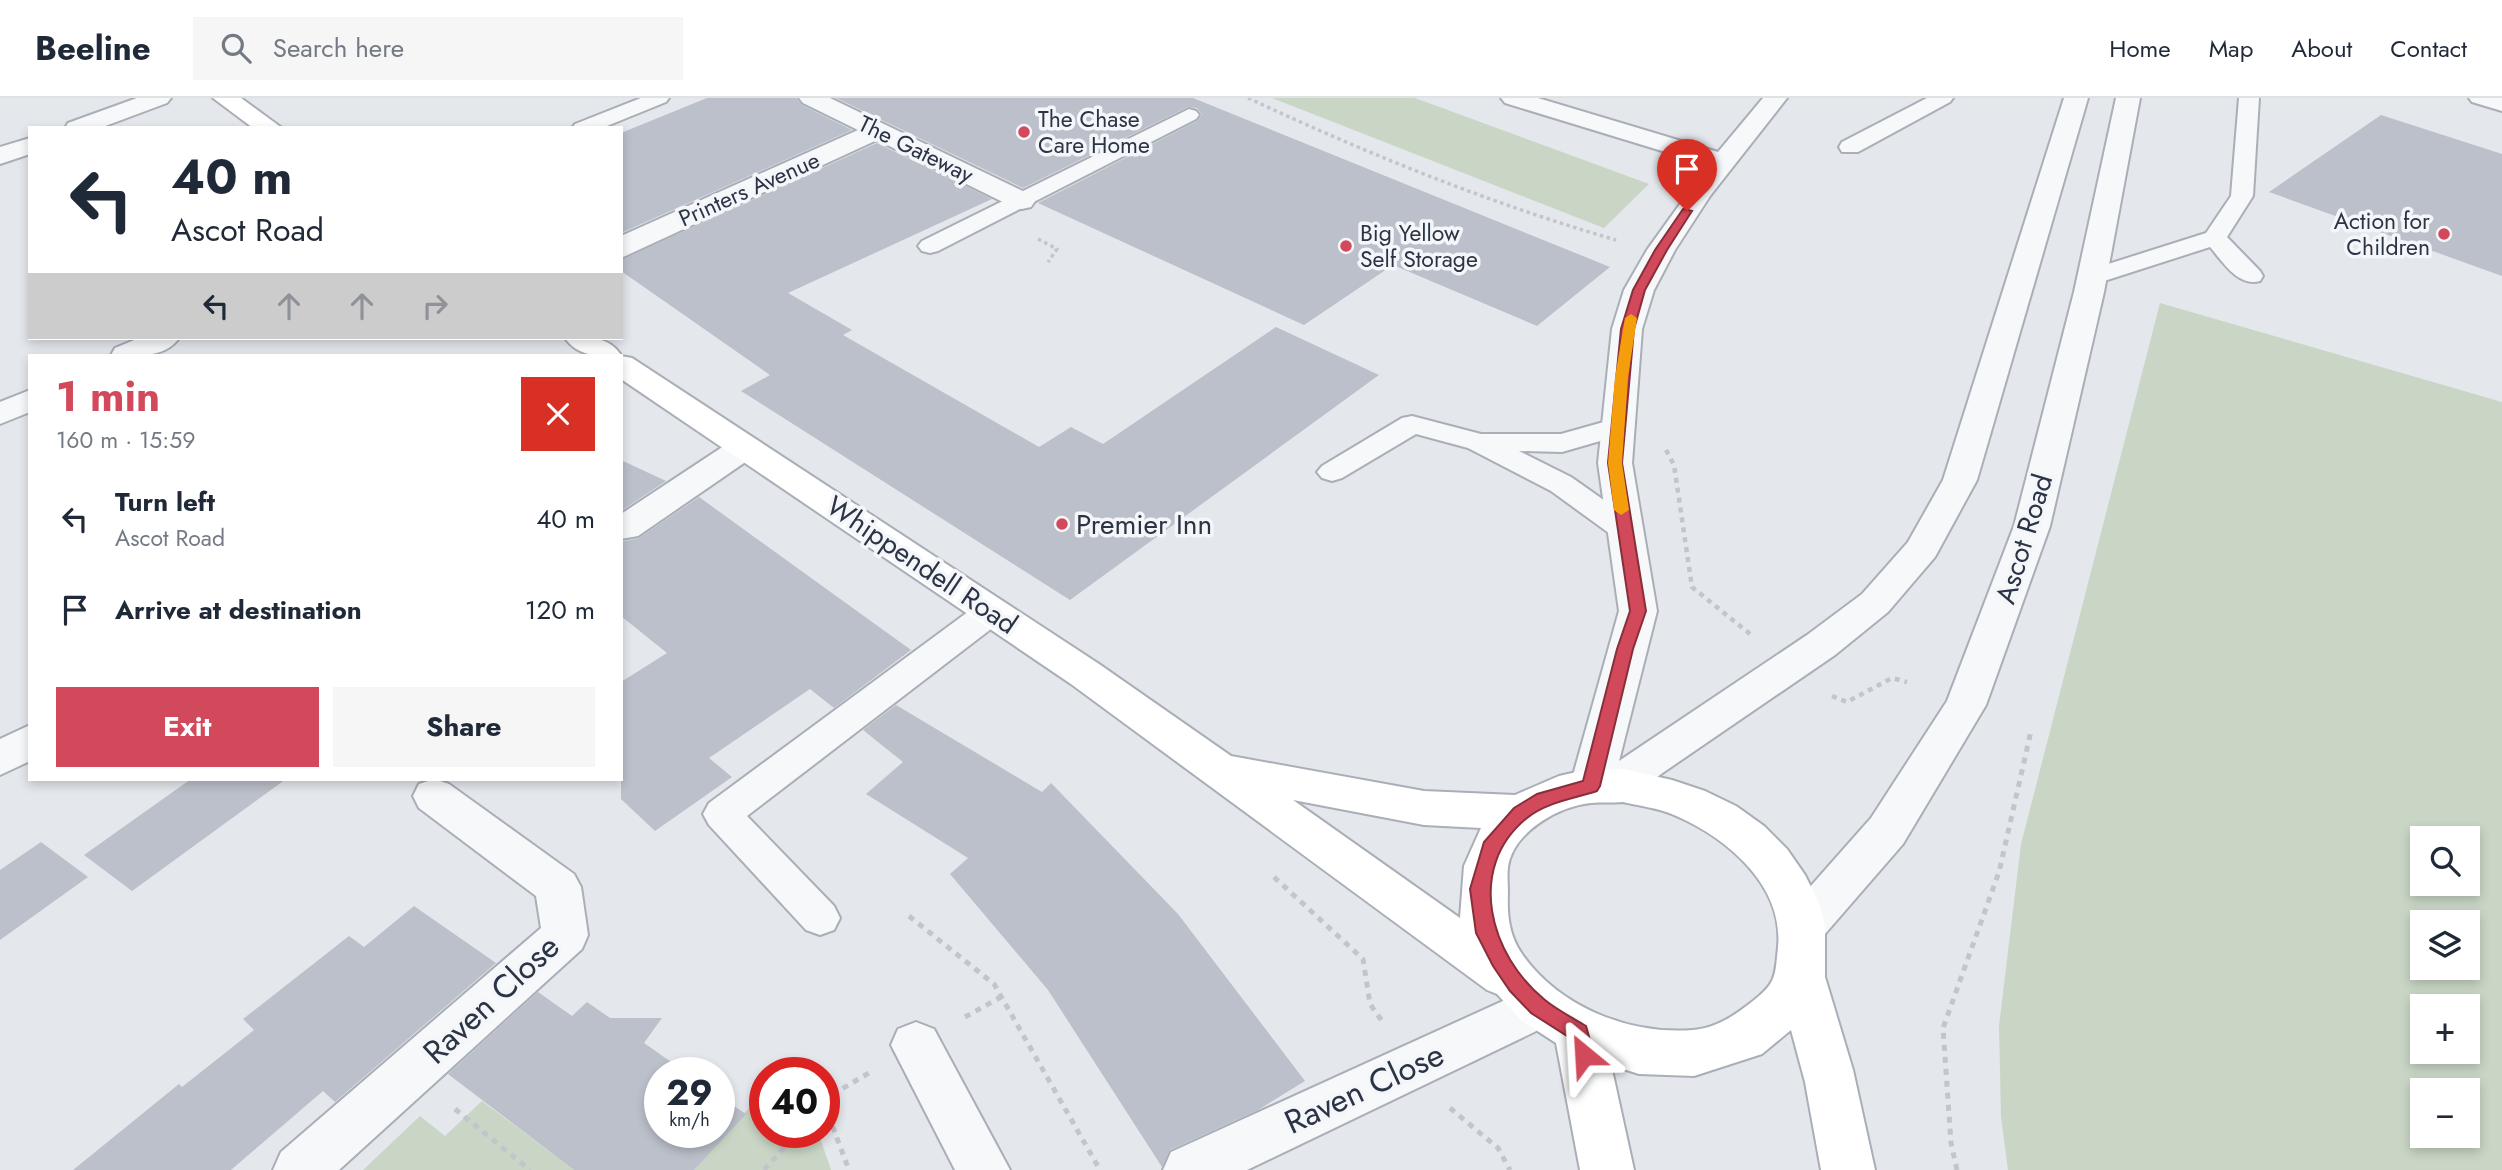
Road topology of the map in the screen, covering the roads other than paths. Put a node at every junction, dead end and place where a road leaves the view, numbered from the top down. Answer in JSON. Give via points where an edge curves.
{"nodes":[{"id":1,"x":159,"y":98,"type":"edge"},
{"id":2,"x":225,"y":98,"type":"edge"},
{"id":3,"x":659,"y":98,"type":"edge"},
{"id":4,"x":811,"y":98,"type":"edge"},
{"id":5,"x":1513,"y":98,"type":"edge"},
{"id":6,"x":1775,"y":98,"type":"edge"},
{"id":7,"x":1943,"y":98,"type":"edge"},
{"id":8,"x":2076,"y":98,"type":"edge"},
{"id":9,"x":2127,"y":98,"type":"edge"},
{"id":10,"x":2249,"y":98,"type":"edge"},
{"id":11,"x":2479,"y":98,"type":"edge"},
{"id":12,"x":2502,"y":105,"type":"edge"},
{"id":13,"x":1189,"y":115,"type":"dead end"},
{"id":14,"x":82,"y":126,"type":"edge"},
{"id":15,"x":267,"y":126,"type":"edge"},
{"id":16,"x":587,"y":126,"type":"edge"},
{"id":17,"x":879,"y":130,"type":"junction"},
{"id":18,"x":28,"y":146,"type":"edge"},
{"id":19,"x":1850,"y":147,"type":"dead end"},
{"id":20,"x":0,"y":156,"type":"edge"},
{"id":21,"x":1724,"y":162,"type":"junction"},
{"id":22,"x":1022,"y":201,"type":"junction"},
{"id":23,"x":2214,"y":238,"type":"junction"},
{"id":24,"x":624,"y":246,"type":"edge"},
{"id":25,"x":930,"y":246,"type":"dead end"},
{"id":26,"x":2251,"y":276,"type":"dead end"},
{"id":27,"x":2092,"y":277,"type":"junction"},
{"id":28,"x":160,"y":340,"type":"edge"},
{"id":29,"x":583,"y":340,"type":"edge"},
{"id":30,"x":128,"y":354,"type":"edge"},
{"id":31,"x":604,"y":354,"type":"edge"},
{"id":32,"x":623,"y":366,"type":"edge"},
{"id":33,"x":28,"y":401,"type":"edge"},
{"id":34,"x":0,"y":414,"type":"edge"},
{"id":35,"x":1618,"y":427,"type":"junction"},
{"id":36,"x":1478,"y":442,"type":"junction"},
{"id":37,"x":745,"y":447,"type":"junction"},
{"id":38,"x":1332,"y":471,"type":"dead end"},
{"id":39,"x":625,"y":528,"type":"dead end"},
{"id":40,"x":1624,"y":529,"type":"junction"},
{"id":41,"x":992,"y":611,"type":"junction"},
{"id":42,"x":28,"y":742,"type":"edge"},
{"id":43,"x":0,"y":759,"type":"edge"},
{"id":44,"x":1221,"y":769,"type":"junction"},
{"id":45,"x":1605,"y":786,"type":"junction"},
{"id":46,"x":434,"y":796,"type":"dead end"},
{"id":47,"x":1520,"y":813,"type":"junction"},
{"id":48,"x":820,"y":918,"type":"dead end"},
{"id":49,"x":1801,"y":951,"type":"junction"},
{"id":50,"x":1545,"y":1008,"type":"junction"},
{"id":51,"x":916,"y":1045,"type":"dead end"},
{"id":52,"x":300,"y":1170,"type":"edge"},
{"id":53,"x":983,"y":1170,"type":"edge"},
{"id":54,"x":1190,"y":1170,"type":"edge"},
{"id":55,"x":1607,"y":1170,"type":"edge"},
{"id":56,"x":1848,"y":1170,"type":"edge"}],
"edges":[{"from":1,"to":14,"type":"street"},
{"from":2,"to":15,"type":"street"},
{"from":3,"to":16,"type":"lane"},
{"from":4,"to":17,"type":"street","name":"The Gateway"},
{"from":5,"to":21,"type":"street"},
{"from":6,"to":21,"type":"street"},
{"from":7,"to":19,"type":"lane"},
{"from":8,"to":45,"type":"street","via":[[1960,480],[1922,549],[1875,603],[1821,646]]},
{"from":9,"to":27,"type":"street","name":"Ascot Road"},
{"from":10,"to":23,"type":"lane","via":[[2242,196]]},
{"from":11,"to":12,"type":"lane"},
{"from":13,"to":22,"type":"lane"},
{"from":17,"to":22,"type":"street","name":"The Gateway"},
{"from":17,"to":24,"type":"street","name":"Printers Avenue"},
{"from":18,"to":20,"type":"street"},
{"from":21,"to":35,"type":"street","via":[[1661,250],[1639,290],[1628,329]]},
{"from":22,"to":25,"type":"lane"},
{"from":23,"to":26,"type":"lane"},
{"from":23,"to":27,"type":"lane"},
{"from":27,"to":49,"type":"street","name":"Ascot Road","via":[[2032,526],[1966,705],[1887,831]]},
{"from":28,"to":30,"type":"street"},
{"from":29,"to":31,"type":"street"},
{"from":32,"to":37,"type":"street","name":"Whippendell Road"},
{"from":33,"to":34,"type":"street"},
{"from":35,"to":36,"type":"lane","via":[[1562,443]]},
{"from":35,"to":40,"type":"street","via":[[1615,463]]},
{"from":36,"to":38,"type":"lane","via":[[1412,424]]},
{"from":36,"to":40,"type":"lane","via":[[1561,484]]},
{"from":37,"to":39,"type":"street"},
{"from":37,"to":41,"type":"street","name":"Whippendell Road"},
{"from":40,"to":45,"type":"street","via":[[1638,611],[1625,649]]},
{"from":41,"to":44,"type":"street","name":"Whippendell Road"},
{"from":41,"to":48,"type":"lane","via":[[722,814]]},
{"from":42,"to":43,"type":"street"},
{"from":44,"to":47,"type":"street","name":"Whippendell Road","via":[[1424,808]]},
{"from":44,"to":50,"type":"street","name":"Whippendell Road"},
{"from":45,"to":47,"type":"street","via":[[1544,799]]},
{"from":45,"to":49,"type":"street","via":[[1655,791],[1690,802],[1738,829],[1772,862],[1790,889]]},
{"from":46,"to":52,"type":"street","name":"Raven Close","via":[[558,887],[565,935]]},
{"from":47,"to":50,"type":"street","via":[[1491,847],[1479,889],[1486,933],[1500,960]]},
{"from":49,"to":50,"type":"street","name":"Whippendell Road","via":[[1787,1004],[1758,1032],[1726,1047],[1674,1056],[1622,1048]]},
{"from":49,"to":56,"type":"street"},
{"from":50,"to":54,"type":"street","name":"Raven Close"},
{"from":50,"to":55,"type":"street"},
{"from":51,"to":53,"type":"street"}]}
